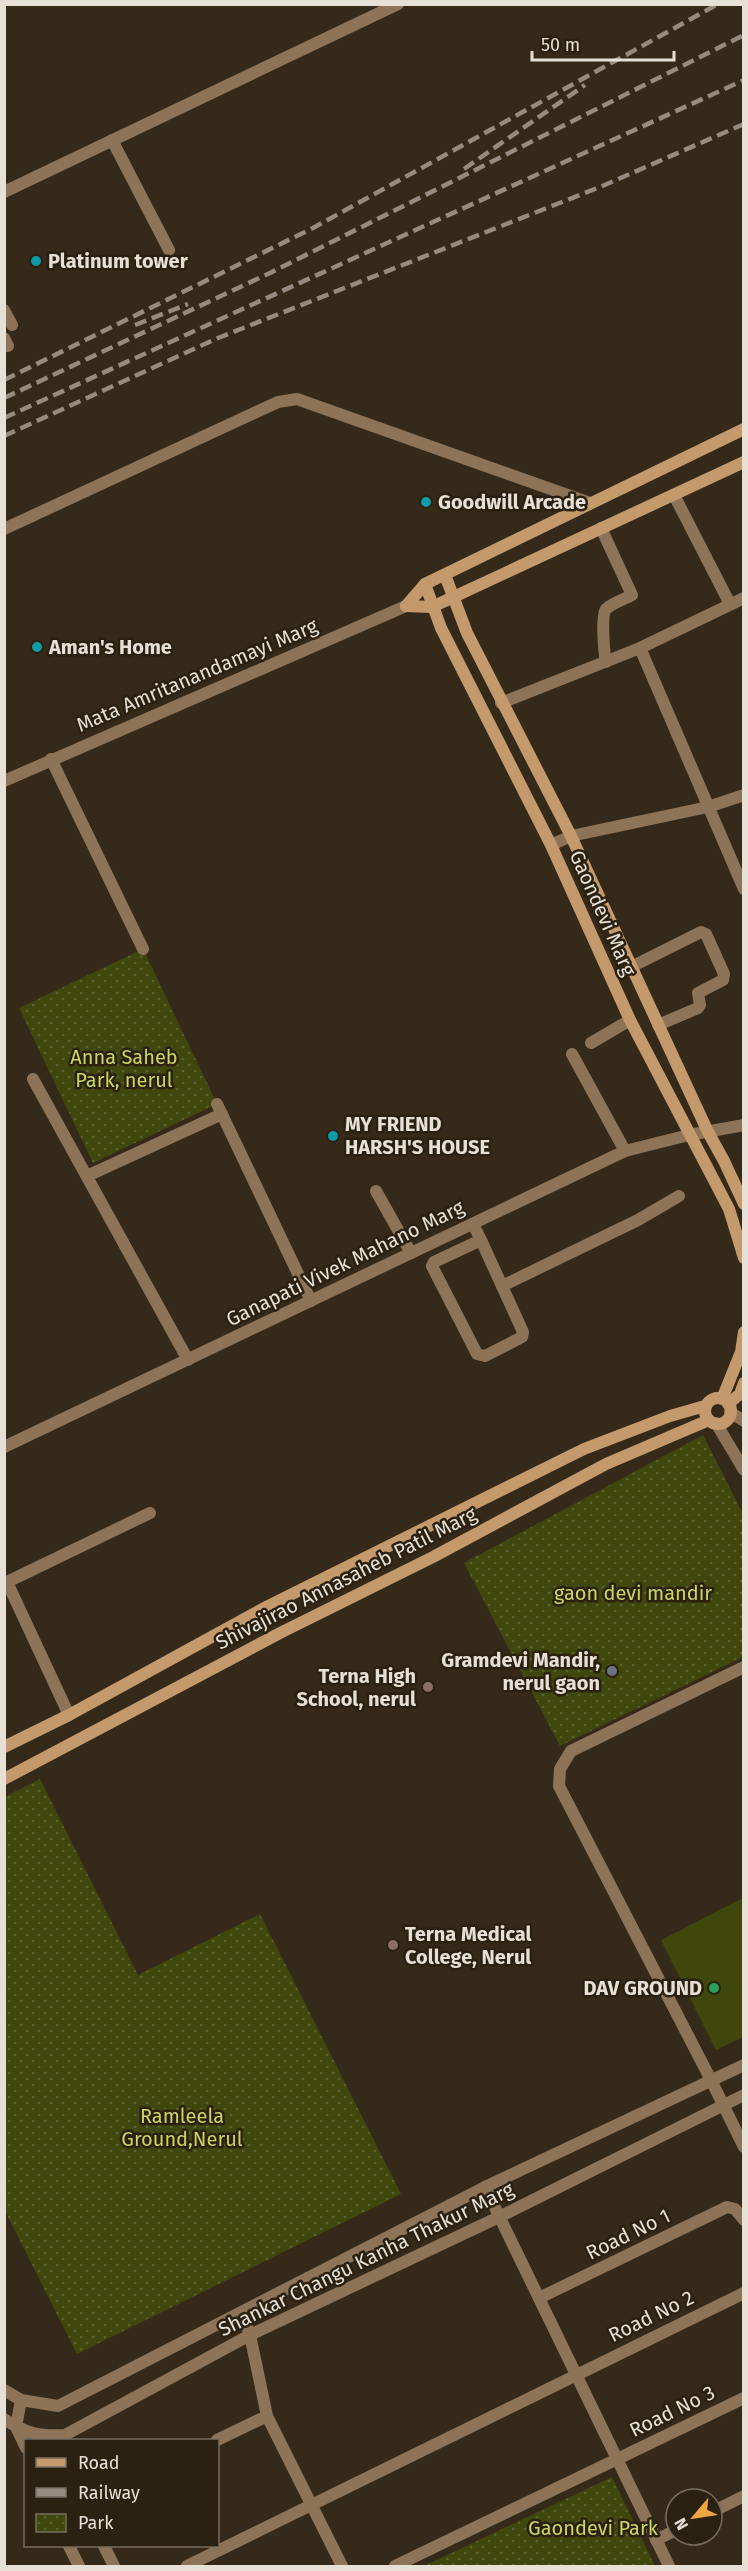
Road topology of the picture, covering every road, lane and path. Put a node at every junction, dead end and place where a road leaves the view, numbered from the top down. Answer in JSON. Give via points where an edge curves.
{"nodes":[{"id":1,"x":398,"y":4,"type":"edge"},
{"id":2,"x":112,"y":140,"type":"junction"},
{"id":3,"x":5,"y":189,"type":"edge"},
{"id":4,"x":169,"y":250,"type":"dead end"},
{"id":5,"x":4,"y":310,"type":"edge"},
{"id":6,"x":12,"y":325,"type":"dead end"},
{"id":7,"x":744,"y":429,"type":"edge"},
{"id":8,"x":744,"y":462,"type":"edge"},
{"id":9,"x":674,"y":495,"type":"junction"},
{"id":10,"x":590,"y":502,"type":"junction"},
{"id":11,"x":601,"y":528,"type":"junction"},
{"id":12,"x":4,"y":529,"type":"edge"},
{"id":13,"x":445,"y":575,"type":"junction"},
{"id":14,"x":425,"y":584,"type":"junction"},
{"id":15,"x":455,"y":596,"type":"junction"},
{"id":16,"x":744,"y":598,"type":"edge"},
{"id":17,"x":728,"y":601,"type":"junction"},
{"id":18,"x":406,"y":606,"type":"junction"},
{"id":19,"x":432,"y":607,"type":"junction"},
{"id":20,"x":640,"y":648,"type":"junction"},
{"id":21,"x":605,"y":658,"type":"junction"},
{"id":22,"x":501,"y":703,"type":"junction"},
{"id":23,"x":51,"y":759,"type":"junction"},
{"id":24,"x":4,"y":781,"type":"edge"},
{"id":25,"x":744,"y":795,"type":"edge"},
{"id":26,"x":708,"y":807,"type":"junction"},
{"id":27,"x":571,"y":836,"type":"junction"},
{"id":28,"x":551,"y":845,"type":"junction"},
{"id":29,"x":744,"y":889,"type":"edge"},
{"id":30,"x":142,"y":949,"type":"dead end"},
{"id":31,"x":632,"y":967,"type":"junction"},
{"id":32,"x":630,"y":1020,"type":"junction"},
{"id":33,"x":658,"y":1025,"type":"junction"},
{"id":34,"x":591,"y":1043,"type":"dead end"},
{"id":35,"x":572,"y":1054,"type":"dead end"},
{"id":36,"x":33,"y":1079,"type":"dead end"},
{"id":37,"x":744,"y":1125,"type":"edge"},
{"id":38,"x":708,"y":1132,"type":"junction"},
{"id":39,"x":689,"y":1135,"type":"junction"},
{"id":40,"x":626,"y":1151,"type":"junction"},
{"id":41,"x":87,"y":1176,"type":"junction"},
{"id":42,"x":376,"y":1191,"type":"dead end"},
{"id":43,"x":679,"y":1196,"type":"dead end"},
{"id":44,"x":744,"y":1204,"type":"edge"},
{"id":45,"x":473,"y":1224,"type":"junction"},
{"id":46,"x":480,"y":1240,"type":"junction"},
{"id":47,"x":411,"y":1253,"type":"junction"},
{"id":48,"x":744,"y":1258,"type":"edge"},
{"id":49,"x":502,"y":1286,"type":"junction"},
{"id":50,"x":311,"y":1301,"type":"junction"},
{"id":51,"x":744,"y":1332,"type":"edge"},
{"id":52,"x":188,"y":1360,"type":"junction"},
{"id":53,"x":744,"y":1383,"type":"edge"},
{"id":54,"x":727,"y":1405,"type":"junction"},
{"id":55,"x":705,"y":1406,"type":"junction"},
{"id":56,"x":713,"y":1421,"type":"junction"},
{"id":57,"x":744,"y":1421,"type":"edge"},
{"id":58,"x":4,"y":1447,"type":"edge"},
{"id":59,"x":744,"y":1470,"type":"edge"},
{"id":60,"x":150,"y":1513,"type":"dead end"},
{"id":61,"x":744,"y":1667,"type":"edge"},
{"id":62,"x":69,"y":1715,"type":"junction"},
{"id":63,"x":4,"y":1747,"type":"edge"},
{"id":64,"x":4,"y":1779,"type":"edge"},
{"id":65,"x":744,"y":2065,"type":"edge"},
{"id":66,"x":711,"y":2080,"type":"junction"},
{"id":67,"x":744,"y":2095,"type":"edge"},
{"id":68,"x":722,"y":2105,"type":"junction"},
{"id":69,"x":744,"y":2147,"type":"edge"},
{"id":70,"x":485,"y":2187,"type":"junction"},
{"id":71,"x":500,"y":2217,"type":"junction"},
{"id":72,"x":744,"y":2220,"type":"edge"},
{"id":73,"x":744,"y":2293,"type":"edge"},
{"id":74,"x":539,"y":2298,"type":"junction"},
{"id":75,"x":242,"y":2313,"type":"junction"},
{"id":76,"x":250,"y":2335,"type":"junction"},
{"id":77,"x":576,"y":2374,"type":"junction"},
{"id":78,"x":4,"y":2390,"type":"edge"},
{"id":79,"x":744,"y":2398,"type":"edge"},
{"id":80,"x":21,"y":2400,"type":"junction"},
{"id":81,"x":267,"y":2416,"type":"junction"},
{"id":82,"x":4,"y":2419,"type":"edge"},
{"id":83,"x":10,"y":2429,"type":"edge"},
{"id":84,"x":218,"y":2439,"type":"edge"},
{"id":85,"x":24,"y":2446,"type":"edge"},
{"id":86,"x":617,"y":2459,"type":"junction"},
{"id":87,"x":744,"y":2496,"type":"edge"},
{"id":88,"x":312,"y":2506,"type":"junction"},
{"id":89,"x":724,"y":2506,"type":"edge"},
{"id":90,"x":664,"y":2536,"type":"edge"},
{"id":91,"x":656,"y":2540,"type":"junction"},
{"id":92,"x":70,"y":2547,"type":"edge"},
{"id":93,"x":104,"y":2547,"type":"edge"},
{"id":94,"x":79,"y":2566,"type":"edge"},
{"id":95,"x":114,"y":2566,"type":"edge"},
{"id":96,"x":187,"y":2566,"type":"edge"},
{"id":97,"x":342,"y":2566,"type":"edge"},
{"id":98,"x":395,"y":2566,"type":"edge"},
{"id":99,"x":669,"y":2566,"type":"edge"}],
"edges":[{"from":1,"to":2,"type":"street"},
{"from":2,"to":3,"type":"street"},
{"from":2,"to":4,"type":"street"},
{"from":5,"to":6,"type":"street"},
{"from":7,"to":10,"type":"main road","name":"Mata Amritanandamayi Marg"},
{"from":8,"to":9,"type":"main road","name":"Mata Amritanandamayi Marg"},
{"from":9,"to":11,"type":"main road","name":"Mata Amritanandamayi Marg"},
{"from":9,"to":17,"type":"street"},
{"from":10,"to":12,"type":"street","via":[[297,399],[278,402]]},
{"from":10,"to":13,"type":"main road","name":"Mata Amritanandamayi Marg"},
{"from":11,"to":15,"type":"main road","name":"Mata Amritanandamayi Marg"},
{"from":11,"to":21,"type":"street","via":[[632,595],[606,609],[603,616]]},
{"from":13,"to":14,"type":"main road","name":"Mata Amritanandamayi Marg"},
{"from":13,"to":15,"type":"main road","name":"Gaondevi Marg"},
{"from":14,"to":18,"type":"main road","name":"Mata Amritanandamayi Marg"},
{"from":14,"to":19,"type":"main road","name":"Gaondevi Marg"},
{"from":15,"to":19,"type":"main road","name":"Mata Amritanandamayi Marg"},
{"from":15,"to":22,"type":"main road","name":"Gaondevi Marg","via":[[467,633]]},
{"from":16,"to":17,"type":"street"},
{"from":17,"to":20,"type":"street"},
{"from":17,"to":21,"type":"street"},
{"from":18,"to":19,"type":"main road","name":"Mata Amritanandamayi Marg"},
{"from":18,"to":23,"type":"street","name":"Mata Amritanandamayi Marg"},
{"from":19,"to":28,"type":"main road","name":"Gaondevi Marg"},
{"from":20,"to":21,"type":"street"},
{"from":20,"to":26,"type":"street"},
{"from":21,"to":22,"type":"street"},
{"from":22,"to":27,"type":"main road","name":"Gaondevi Marg"},
{"from":23,"to":24,"type":"street","name":"Mata Amritanandamayi Marg"},
{"from":23,"to":30,"type":"street"},
{"from":25,"to":26,"type":"street"},
{"from":26,"to":27,"type":"street"},
{"from":26,"to":29,"type":"street"},
{"from":27,"to":28,"type":"street"},
{"from":27,"to":31,"type":"main road","name":"Gaondevi Marg"},
{"from":28,"to":32,"type":"main road","name":"Gaondevi Marg"},
{"from":31,"to":33,"type":"main road","name":"Gaondevi Marg"},
{"from":31,"to":33,"type":"street","via":[[701,932],[706,934],[724,974],[723,980],[698,993],[698,1008]]},
{"from":32,"to":34,"type":"street"},
{"from":32,"to":39,"type":"main road","name":"Gaondevi Marg"},
{"from":33,"to":38,"type":"main road","name":"Gaondevi Marg"},
{"from":35,"to":40,"type":"street"},
{"from":36,"to":41,"type":"street"},
{"from":37,"to":38,"type":"street","name":"Ganapati Vivek Mahano Marg"},
{"from":38,"to":39,"type":"street","name":"Ganapati Vivek Mahano Marg"},
{"from":38,"to":44,"type":"main road","name":"Gaondevi Marg"},
{"from":39,"to":40,"type":"street","name":"Ganapati Vivek Mahano Marg"},
{"from":39,"to":48,"type":"main road","name":"Gaondevi Marg","via":[[729,1209]]},
{"from":40,"to":45,"type":"street","name":"Ganapati Vivek Mahano Marg"},
{"from":41,"to":50,"type":"street","via":[[219,1109]]},
{"from":41,"to":52,"type":"street"},
{"from":42,"to":47,"type":"street"},
{"from":43,"to":49,"type":"street"},
{"from":45,"to":46,"type":"street"},
{"from":45,"to":47,"type":"street","name":"Ganapati Vivek Mahano Marg"},
{"from":46,"to":49,"type":"street"},
{"from":46,"to":49,"type":"street","via":[[432,1266],[480,1356],[522,1337]]},
{"from":47,"to":50,"type":"street","name":"Ganapati Vivek Mahano Marg"},
{"from":50,"to":52,"type":"street","name":"Ganapati Vivek Mahano Marg"},
{"from":51,"to":54,"type":"main road"},
{"from":52,"to":58,"type":"street","name":"Ganapati Vivek Mahano Marg"},
{"from":53,"to":54,"type":"main road","via":[[740,1394]]},
{"from":54,"to":55,"type":"main road","name":"Shivajirao Annasaheb Patil Marg","via":[[713,1399]]},
{"from":54,"to":56,"type":"main road","name":"Shivajirao Annasaheb Patil Marg","via":[[727,1419]]},
{"from":54,"to":57,"type":"street"},
{"from":55,"to":56,"type":"main road"},
{"from":55,"to":62,"type":"main road","name":"Shivajirao Annasaheb Patil Marg","via":[[574,1454],[268,1606]]},
{"from":56,"to":59,"type":"street"},
{"from":56,"to":64,"type":"main road","name":"Shivajirao Annasaheb Patil Marg","via":[[606,1464]]},
{"from":60,"to":62,"type":"street","via":[[7,1582]]},
{"from":61,"to":66,"type":"street","via":[[571,1750],[560,1769],[559,1786]]},
{"from":62,"to":63,"type":"main road","name":"Shivajirao Annasaheb Patil Marg"},
{"from":65,"to":66,"type":"street","name":"Shankar Changu Kanha Thakur Marg"},
{"from":66,"to":68,"type":"street"},
{"from":66,"to":70,"type":"street","name":"Shankar Changu Kanha Thakur Marg"},
{"from":67,"to":68,"type":"street","name":"Shankar Changu Kanha Thakur Marg"},
{"from":68,"to":69,"type":"street"},
{"from":68,"to":71,"type":"street","name":"Shankar Changu Kanha Thakur Marg"},
{"from":70,"to":71,"type":"street"},
{"from":70,"to":75,"type":"street","name":"Shankar Changu Kanha Thakur Marg"},
{"from":71,"to":74,"type":"street"},
{"from":71,"to":76,"type":"street","name":"Shankar Changu Kanha Thakur Marg"},
{"from":72,"to":74,"type":"street","name":"Road No 1","via":[[735,2209],[727,2207]]},
{"from":73,"to":77,"type":"street","name":"Road No 2"},
{"from":74,"to":77,"type":"street"},
{"from":75,"to":76,"type":"street"},
{"from":75,"to":80,"type":"street","name":"Shankar Changu Kanha Thakur Marg","via":[[58,2406]]},
{"from":76,"to":81,"type":"street"},
{"from":76,"to":83,"type":"street","name":"Shankar Changu Kanha Thakur Marg","via":[[65,2434],[41,2436]]},
{"from":77,"to":86,"type":"street"},
{"from":77,"to":88,"type":"street","name":"Road No 2"},
{"from":78,"to":80,"type":"street","name":"Shankar Changu Kanha Thakur Marg"},
{"from":79,"to":86,"type":"street","name":"Road No 3"},
{"from":80,"to":83,"type":"street"},
{"from":81,"to":84,"type":"street"},
{"from":81,"to":88,"type":"street"},
{"from":82,"to":83,"type":"street","name":"Shankar Changu Kanha Thakur Marg"},
{"from":83,"to":85,"type":"street"},
{"from":86,"to":91,"type":"street"},
{"from":86,"to":98,"type":"street","name":"Road No 3"},
{"from":87,"to":89,"type":"street"},
{"from":88,"to":96,"type":"street","name":"Road No 2"},
{"from":88,"to":97,"type":"street"},
{"from":90,"to":91,"type":"street"},
{"from":91,"to":99,"type":"street"},
{"from":92,"to":94,"type":"street"},
{"from":93,"to":95,"type":"street"}]}
